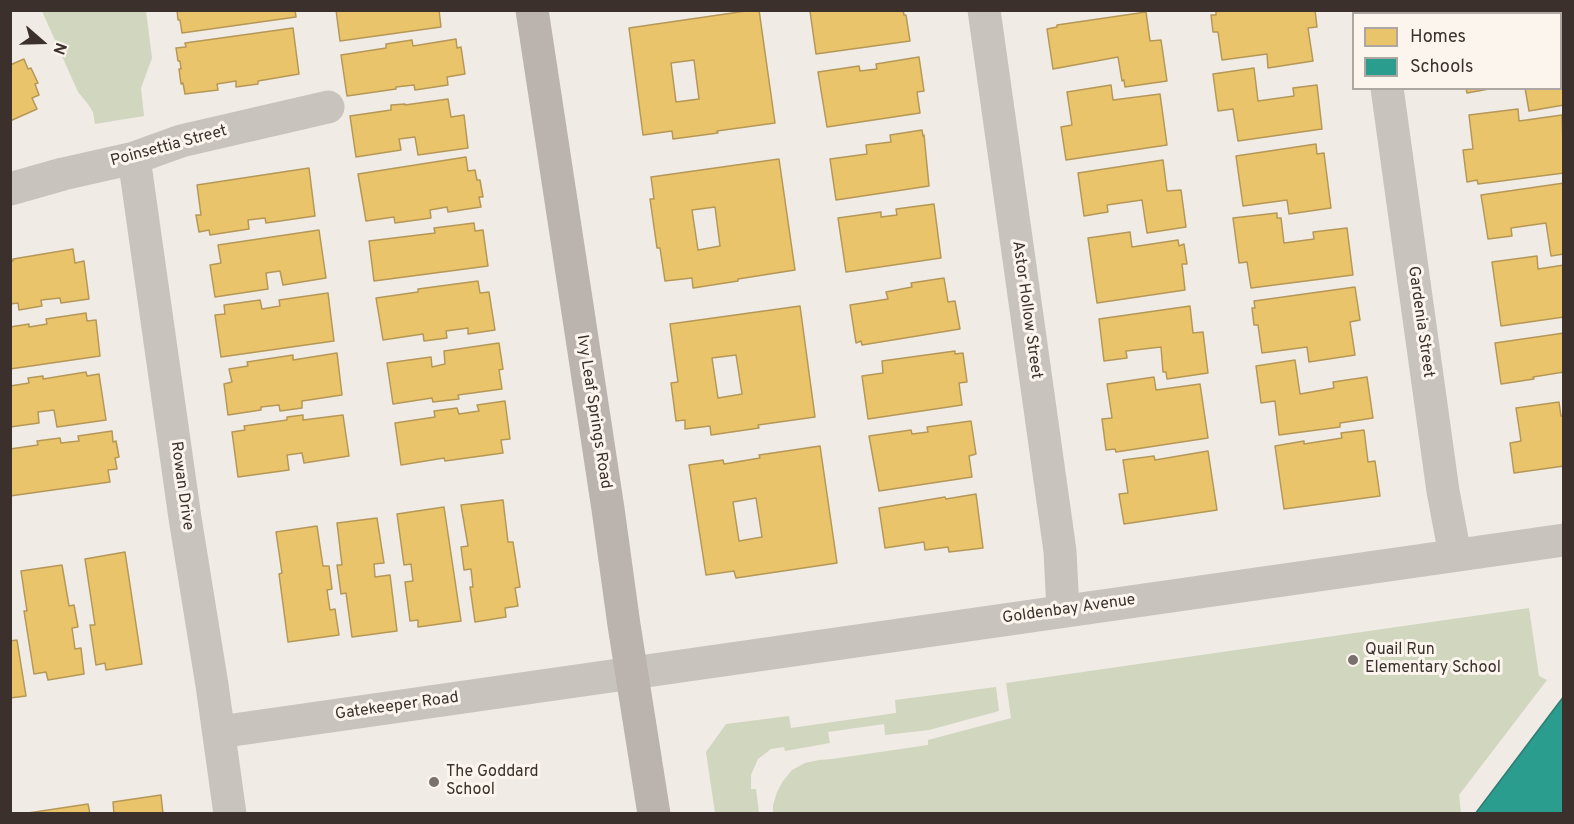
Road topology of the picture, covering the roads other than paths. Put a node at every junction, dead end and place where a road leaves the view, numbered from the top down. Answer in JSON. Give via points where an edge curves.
{"nodes":[{"id":1,"x":532,"y":10,"type":"edge"},
{"id":2,"x":984,"y":10,"type":"edge"},
{"id":3,"x":1388,"y":90,"type":"edge"},
{"id":4,"x":328,"y":107,"type":"dead end"},
{"id":5,"x":134,"y":158,"type":"junction"},
{"id":6,"x":10,"y":189,"type":"edge"},
{"id":7,"x":1563,"y":540,"type":"edge"},
{"id":8,"x":1455,"y":555,"type":"junction"},
{"id":9,"x":1063,"y":611,"type":"junction"},
{"id":10,"x":631,"y":673,"type":"junction"},
{"id":11,"x":574,"y":681,"type":"joint"},
{"id":12,"x":219,"y":732,"type":"junction"},
{"id":13,"x":230,"y":813,"type":"edge"},
{"id":14,"x":654,"y":813,"type":"edge"}],
"edges":[{"from":1,"to":10,"type":"street","name":"Ivy Leaf Springs Road"},
{"from":2,"to":9,"type":"street","name":"Astor Hollow Street","via":[[1060,551]]},
{"from":3,"to":8,"type":"street","name":"Gardenia Street"},
{"from":4,"to":5,"type":"street","name":"Poinsettia Street","via":[[181,141]]},
{"from":5,"to":6,"type":"street","name":"Poinsettia Street"},
{"from":5,"to":12,"type":"street","name":"Rowan Drive"},
{"from":7,"to":8,"type":"street","name":"Goldenbay Avenue"},
{"from":8,"to":9,"type":"street","name":"Goldenbay Avenue"},
{"from":9,"to":10,"type":"street","name":"Goldenbay Avenue"},
{"from":10,"to":11,"type":"street","name":"Goldenbay Avenue"},
{"from":10,"to":14,"type":"street","name":"Ivy Leaf Springs Road"},
{"from":11,"to":12,"type":"street","name":"Gatekeeper Road"},
{"from":12,"to":13,"type":"street","name":"Rowan Drive"}]}
